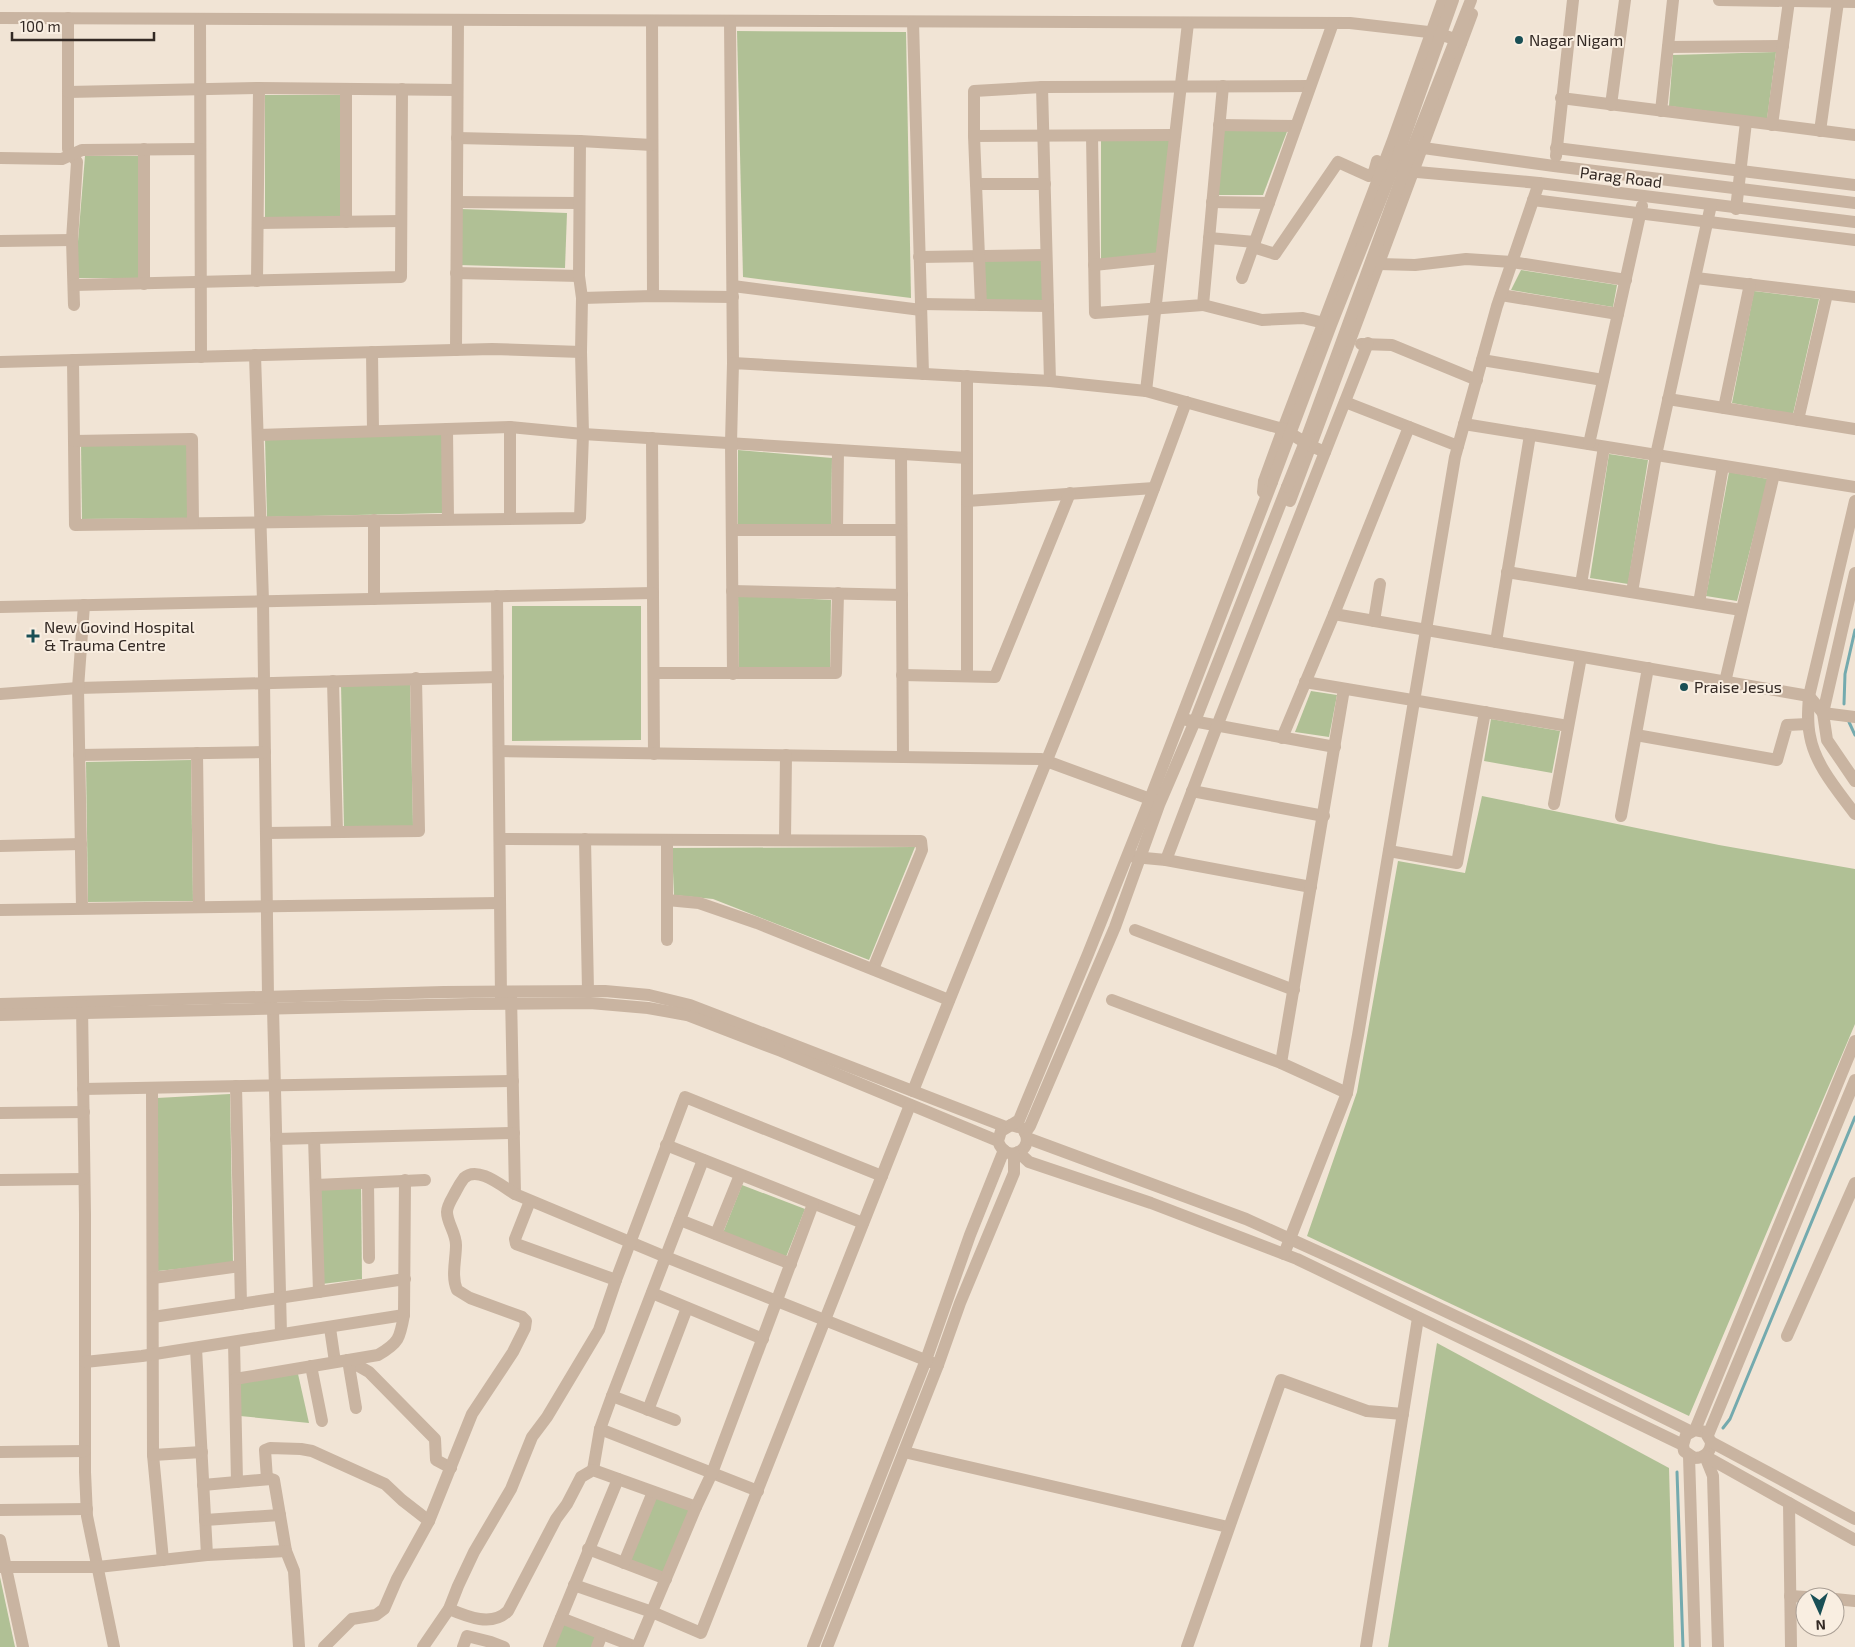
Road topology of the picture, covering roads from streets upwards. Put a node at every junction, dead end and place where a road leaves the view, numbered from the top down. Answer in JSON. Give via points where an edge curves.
{"nodes":[{"id":1,"x":1443,"y":0,"type":"edge"},
{"id":2,"x":1453,"y":0,"type":"edge"},
{"id":3,"x":1471,"y":0,"type":"edge"},
{"id":4,"x":1476,"y":0,"type":"edge"},
{"id":5,"x":1573,"y":0,"type":"edge"},
{"id":6,"x":1625,"y":0,"type":"edge"},
{"id":7,"x":1673,"y":0,"type":"edge"},
{"id":8,"x":1719,"y":0,"type":"edge"},
{"id":9,"x":1789,"y":1,"type":"junction"},
{"id":10,"x":1838,"y":2,"type":"junction"},
{"id":11,"x":1855,"y":2,"type":"edge"},
{"id":12,"x":0,"y":18,"type":"edge"},
{"id":13,"x":68,"y":18,"type":"junction"},
{"id":14,"x":200,"y":19,"type":"junction"},
{"id":15,"x":458,"y":20,"type":"junction"},
{"id":16,"x":652,"y":21,"type":"junction"},
{"id":17,"x":730,"y":21,"type":"junction"},
{"id":18,"x":913,"y":22,"type":"junction"},
{"id":19,"x":1188,"y":23,"type":"junction"},
{"id":20,"x":1333,"y":23,"type":"junction"},
{"id":21,"x":1428,"y":33,"type":"junction"},
{"id":22,"x":1462,"y":43,"type":"junction"},
{"id":23,"x":1668,"y":46,"type":"junction"},
{"id":24,"x":1783,"y":46,"type":"junction"},
{"id":25,"x":1223,"y":86,"type":"junction"},
{"id":26,"x":1310,"y":86,"type":"junction"},
{"id":27,"x":1042,"y":87,"type":"junction"},
{"id":28,"x":1181,"y":87,"type":"junction"},
{"id":29,"x":258,"y":88,"type":"junction"},
{"id":30,"x":346,"y":88,"type":"junction"},
{"id":31,"x":200,"y":89,"type":"junction"},
{"id":32,"x":402,"y":89,"type":"junction"},
{"id":33,"x":457,"y":90,"type":"junction"},
{"id":34,"x":68,"y":92,"type":"junction"},
{"id":35,"x":1561,"y":98,"type":"junction"},
{"id":36,"x":1611,"y":105,"type":"junction"},
{"id":37,"x":1661,"y":111,"type":"junction"},
{"id":38,"x":1746,"y":122,"type":"junction"},
{"id":39,"x":1219,"y":125,"type":"junction"},
{"id":40,"x":1772,"y":125,"type":"junction"},
{"id":41,"x":1296,"y":126,"type":"junction"},
{"id":42,"x":1820,"y":131,"type":"junction"},
{"id":43,"x":1175,"y":135,"type":"junction"},
{"id":44,"x":1855,"y":135,"type":"edge"},
{"id":45,"x":974,"y":136,"type":"junction"},
{"id":46,"x":1044,"y":136,"type":"junction"},
{"id":47,"x":1092,"y":136,"type":"junction"},
{"id":48,"x":457,"y":138,"type":"junction"},
{"id":49,"x":1393,"y":140,"type":"junction"},
{"id":50,"x":580,"y":141,"type":"junction"},
{"id":51,"x":652,"y":146,"type":"junction"},
{"id":52,"x":144,"y":149,"type":"junction"},
{"id":53,"x":200,"y":149,"type":"junction"},
{"id":54,"x":1422,"y":149,"type":"junction"},
{"id":55,"x":72,"y":155,"type":"junction"},
{"id":56,"x":0,"y":158,"type":"edge"},
{"id":57,"x":1555,"y":158,"type":"junction"},
{"id":58,"x":1612,"y":164,"type":"junction"},
{"id":59,"x":1383,"y":166,"type":"junction"},
{"id":60,"x":1652,"y":169,"type":"junction"},
{"id":61,"x":1414,"y":172,"type":"junction"},
{"id":62,"x":1740,"y":180,"type":"junction"},
{"id":63,"x":976,"y":184,"type":"junction"},
{"id":64,"x":1045,"y":184,"type":"junction"},
{"id":65,"x":1539,"y":184,"type":"junction"},
{"id":66,"x":1775,"y":185,"type":"junction"},
{"id":67,"x":1845,"y":192,"type":"edge"},
{"id":68,"x":1644,"y":197,"type":"junction"},
{"id":69,"x":1533,"y":200,"type":"junction"},
{"id":70,"x":457,"y":202,"type":"junction"},
{"id":71,"x":1212,"y":202,"type":"junction"},
{"id":72,"x":579,"y":203,"type":"junction"},
{"id":73,"x":1269,"y":203,"type":"junction"},
{"id":74,"x":1855,"y":203,"type":"edge"},
{"id":75,"x":1711,"y":205,"type":"junction"},
{"id":76,"x":1736,"y":209,"type":"junction"},
{"id":77,"x":1640,"y":214,"type":"junction"},
{"id":78,"x":402,"y":221,"type":"junction"},
{"id":79,"x":346,"y":222,"type":"junction"},
{"id":80,"x":1709,"y":222,"type":"junction"},
{"id":81,"x":1855,"y":222,"type":"edge"},
{"id":82,"x":258,"y":224,"type":"junction"},
{"id":83,"x":1209,"y":238,"type":"junction"},
{"id":84,"x":0,"y":240,"type":"edge"},
{"id":85,"x":72,"y":240,"type":"junction"},
{"id":86,"x":1855,"y":240,"type":"edge"},
{"id":87,"x":1254,"y":245,"type":"junction"},
{"id":88,"x":1046,"y":255,"type":"junction"},
{"id":89,"x":979,"y":256,"type":"junction"},
{"id":90,"x":919,"y":257,"type":"junction"},
{"id":91,"x":1161,"y":258,"type":"junction"},
{"id":92,"x":1512,"y":262,"type":"junction"},
{"id":93,"x":1379,"y":264,"type":"junction"},
{"id":94,"x":1094,"y":265,"type":"junction"},
{"id":95,"x":456,"y":273,"type":"junction"},
{"id":96,"x":579,"y":276,"type":"junction"},
{"id":97,"x":1242,"y":278,"type":"dead end"},
{"id":98,"x":1696,"y":278,"type":"junction"},
{"id":99,"x":1626,"y":280,"type":"junction"},
{"id":100,"x":257,"y":281,"type":"junction"},
{"id":101,"x":201,"y":282,"type":"junction"},
{"id":102,"x":144,"y":284,"type":"junction"},
{"id":103,"x":1750,"y":284,"type":"junction"},
{"id":104,"x":74,"y":285,"type":"junction"},
{"id":105,"x":733,"y":292,"type":"junction"},
{"id":106,"x":1827,"y":294,"type":"junction"},
{"id":107,"x":1501,"y":295,"type":"junction"},
{"id":108,"x":654,"y":296,"type":"junction"},
{"id":109,"x":1855,"y":297,"type":"edge"},
{"id":110,"x":582,"y":298,"type":"junction"},
{"id":111,"x":74,"y":305,"type":"dead end"},
{"id":112,"x":981,"y":305,"type":"junction"},
{"id":113,"x":1203,"y":305,"type":"junction"},
{"id":114,"x":1048,"y":306,"type":"junction"},
{"id":115,"x":921,"y":307,"type":"junction"},
{"id":116,"x":1155,"y":309,"type":"junction"},
{"id":117,"x":1618,"y":314,"type":"junction"},
{"id":118,"x":1324,"y":324,"type":"junction"},
{"id":119,"x":1368,"y":343,"type":"junction"},
{"id":120,"x":1349,"y":345,"type":"junction"},
{"id":121,"x":456,"y":350,"type":"junction"},
{"id":122,"x":372,"y":352,"type":"junction"},
{"id":123,"x":581,"y":352,"type":"junction"},
{"id":124,"x":255,"y":355,"type":"junction"},
{"id":125,"x":201,"y":357,"type":"junction"},
{"id":126,"x":73,"y":360,"type":"junction"},
{"id":127,"x":1482,"y":360,"type":"junction"},
{"id":128,"x":0,"y":362,"type":"edge"},
{"id":129,"x":733,"y":363,"type":"junction"},
{"id":130,"x":923,"y":374,"type":"junction"},
{"id":131,"x":967,"y":376,"type":"junction"},
{"id":132,"x":1477,"y":380,"type":"junction"},
{"id":133,"x":1603,"y":380,"type":"junction"},
{"id":134,"x":1050,"y":381,"type":"junction"},
{"id":135,"x":1146,"y":391,"type":"junction"},
{"id":136,"x":1668,"y":399,"type":"junction"},
{"id":137,"x":1186,"y":402,"type":"junction"},
{"id":138,"x":1345,"y":402,"type":"junction"},
{"id":139,"x":1724,"y":408,"type":"junction"},
{"id":140,"x":1798,"y":420,"type":"junction"},
{"id":141,"x":1464,"y":424,"type":"junction"},
{"id":142,"x":510,"y":427,"type":"junction"},
{"id":143,"x":1409,"y":427,"type":"junction"},
{"id":144,"x":447,"y":429,"type":"junction"},
{"id":145,"x":1283,"y":429,"type":"junction"},
{"id":146,"x":1855,"y":429,"type":"edge"},
{"id":147,"x":373,"y":431,"type":"junction"},
{"id":148,"x":583,"y":434,"type":"junction"},
{"id":149,"x":258,"y":435,"type":"junction"},
{"id":150,"x":1530,"y":435,"type":"junction"},
{"id":151,"x":652,"y":438,"type":"junction"},
{"id":152,"x":74,"y":441,"type":"junction"},
{"id":153,"x":731,"y":443,"type":"junction"},
{"id":154,"x":1589,"y":444,"type":"junction"},
{"id":155,"x":1311,"y":446,"type":"junction"},
{"id":156,"x":1458,"y":446,"type":"junction"},
{"id":157,"x":1604,"y":447,"type":"junction"},
{"id":158,"x":838,"y":450,"type":"junction"},
{"id":159,"x":1325,"y":452,"type":"junction"},
{"id":160,"x":901,"y":454,"type":"junction"},
{"id":161,"x":1656,"y":455,"type":"junction"},
{"id":162,"x":967,"y":458,"type":"junction"},
{"id":163,"x":1723,"y":466,"type":"junction"},
{"id":164,"x":1774,"y":474,"type":"junction"},
{"id":165,"x":1855,"y":487,"type":"edge"},
{"id":166,"x":1154,"y":488,"type":"junction"},
{"id":167,"x":1070,"y":493,"type":"junction"},
{"id":168,"x":967,"y":501,"type":"junction"},
{"id":169,"x":1855,"y":501,"type":"edge"},
{"id":170,"x":1261,"y":510,"type":"junction"},
{"id":171,"x":510,"y":518,"type":"junction"},
{"id":172,"x":448,"y":519,"type":"junction"},
{"id":173,"x":374,"y":520,"type":"junction"},
{"id":174,"x":261,"y":522,"type":"junction"},
{"id":175,"x":193,"y":523,"type":"junction"},
{"id":176,"x":1273,"y":524,"type":"junction"},
{"id":177,"x":732,"y":530,"type":"junction"},
{"id":178,"x":837,"y":530,"type":"junction"},
{"id":179,"x":902,"y":530,"type":"junction"},
{"id":180,"x":1507,"y":572,"type":"junction"},
{"id":181,"x":1855,"y":574,"type":"edge"},
{"id":182,"x":1380,"y":584,"type":"dead end"},
{"id":183,"x":1581,"y":584,"type":"junction"},
{"id":184,"x":732,"y":591,"type":"junction"},
{"id":185,"x":1632,"y":592,"type":"junction"},
{"id":186,"x":653,"y":593,"type":"junction"},
{"id":187,"x":838,"y":593,"type":"junction"},
{"id":188,"x":902,"y":594,"type":"junction"},
{"id":189,"x":497,"y":596,"type":"junction"},
{"id":190,"x":374,"y":599,"type":"junction"},
{"id":191,"x":263,"y":601,"type":"junction"},
{"id":192,"x":1700,"y":604,"type":"junction"},
{"id":193,"x":84,"y":605,"type":"junction"},
{"id":194,"x":0,"y":607,"type":"edge"},
{"id":195,"x":1741,"y":610,"type":"junction"},
{"id":196,"x":1334,"y":614,"type":"junction"},
{"id":197,"x":1374,"y":621,"type":"junction"},
{"id":198,"x":1426,"y":630,"type":"junction"},
{"id":199,"x":1496,"y":642,"type":"junction"},
{"id":200,"x":1581,"y":657,"type":"junction"},
{"id":201,"x":1648,"y":668,"type":"junction"},
{"id":202,"x":654,"y":673,"type":"junction"},
{"id":203,"x":733,"y":674,"type":"junction"},
{"id":204,"x":902,"y":675,"type":"junction"},
{"id":205,"x":498,"y":676,"type":"junction"},
{"id":206,"x":967,"y":676,"type":"junction"},
{"id":207,"x":416,"y":678,"type":"junction"},
{"id":208,"x":333,"y":681,"type":"junction"},
{"id":209,"x":1306,"y":682,"type":"junction"},
{"id":210,"x":1725,"y":682,"type":"junction"},
{"id":211,"x":264,"y":683,"type":"junction"},
{"id":212,"x":78,"y":688,"type":"junction"},
{"id":213,"x":1344,"y":689,"type":"junction"},
{"id":214,"x":0,"y":694,"type":"edge"},
{"id":215,"x":1809,"y":696,"type":"junction"},
{"id":216,"x":1415,"y":700,"type":"junction"},
{"id":217,"x":1485,"y":712,"type":"junction"},
{"id":218,"x":1823,"y":713,"type":"junction"},
{"id":219,"x":1855,"y":717,"type":"edge"},
{"id":220,"x":1181,"y":718,"type":"junction"},
{"id":221,"x":1195,"y":721,"type":"junction"},
{"id":222,"x":1808,"y":724,"type":"junction"},
{"id":223,"x":1216,"y":726,"type":"junction"},
{"id":224,"x":1568,"y":726,"type":"junction"},
{"id":225,"x":1636,"y":735,"type":"junction"},
{"id":226,"x":1282,"y":738,"type":"junction"},
{"id":227,"x":1335,"y":747,"type":"junction"},
{"id":228,"x":499,"y":751,"type":"junction"},
{"id":229,"x":265,"y":752,"type":"junction"},
{"id":230,"x":197,"y":753,"type":"junction"},
{"id":231,"x":654,"y":754,"type":"junction"},
{"id":232,"x":79,"y":755,"type":"junction"},
{"id":233,"x":786,"y":756,"type":"junction"},
{"id":234,"x":903,"y":757,"type":"junction"},
{"id":235,"x":1048,"y":761,"type":"junction"},
{"id":236,"x":1855,"y":781,"type":"edge"},
{"id":237,"x":1192,"y":791,"type":"junction"},
{"id":238,"x":1150,"y":799,"type":"junction"},
{"id":239,"x":1554,"y":804,"type":"dead end"},
{"id":240,"x":1855,"y":814,"type":"edge"},
{"id":241,"x":1324,"y":816,"type":"junction"},
{"id":242,"x":1621,"y":816,"type":"dead end"},
{"id":243,"x":266,"y":832,"type":"junction"},
{"id":244,"x":337,"y":832,"type":"junction"},
{"id":245,"x":500,"y":839,"type":"junction"},
{"id":246,"x":586,"y":839,"type":"junction"},
{"id":247,"x":667,"y":840,"type":"junction"},
{"id":248,"x":785,"y":840,"type":"junction"},
{"id":249,"x":81,"y":844,"type":"junction"},
{"id":250,"x":0,"y":846,"type":"edge"},
{"id":251,"x":1389,"y":851,"type":"junction"},
{"id":252,"x":1134,"y":856,"type":"junction"},
{"id":253,"x":1166,"y":860,"type":"junction"},
{"id":254,"x":1311,"y":887,"type":"junction"},
{"id":255,"x":667,"y":900,"type":"junction"},
{"id":256,"x":500,"y":902,"type":"junction"},
{"id":257,"x":267,"y":905,"type":"junction"},
{"id":258,"x":199,"y":906,"type":"junction"},
{"id":259,"x":82,"y":908,"type":"junction"},
{"id":260,"x":0,"y":910,"type":"edge"},
{"id":261,"x":1135,"y":930,"type":"dead end"},
{"id":262,"x":666,"y":940,"type":"dead end"},
{"id":263,"x":873,"y":969,"type":"junction"},
{"id":264,"x":1294,"y":990,"type":"junction"},
{"id":265,"x":588,"y":991,"type":"junction"},
{"id":266,"x":632,"y":993,"type":"junction"},
{"id":267,"x":506,"y":997,"type":"junction"},
{"id":268,"x":949,"y":1000,"type":"junction"},
{"id":269,"x":1112,"y":1000,"type":"dead end"},
{"id":270,"x":271,"y":1002,"type":"junction"},
{"id":271,"x":0,"y":1004,"type":"edge"},
{"id":272,"x":631,"y":1006,"type":"junction"},
{"id":273,"x":82,"y":1007,"type":"junction"},
{"id":274,"x":0,"y":1015,"type":"edge"},
{"id":275,"x":1855,"y":1041,"type":"edge"},
{"id":276,"x":1282,"y":1064,"type":"junction"},
{"id":277,"x":1855,"y":1080,"type":"edge"},
{"id":278,"x":513,"y":1081,"type":"junction"},
{"id":279,"x":236,"y":1086,"type":"junction"},
{"id":280,"x":275,"y":1086,"type":"junction"},
{"id":281,"x":152,"y":1088,"type":"junction"},
{"id":282,"x":83,"y":1089,"type":"junction"},
{"id":283,"x":913,"y":1091,"type":"junction"},
{"id":284,"x":1347,"y":1093,"type":"junction"},
{"id":285,"x":910,"y":1104,"type":"junction"},
{"id":286,"x":84,"y":1112,"type":"junction"},
{"id":287,"x":0,"y":1113,"type":"edge"},
{"id":288,"x":1008,"y":1126,"type":"junction"},
{"id":289,"x":514,"y":1133,"type":"junction"},
{"id":290,"x":1026,"y":1135,"type":"junction"},
{"id":291,"x":314,"y":1138,"type":"junction"},
{"id":292,"x":276,"y":1139,"type":"junction"},
{"id":293,"x":666,"y":1146,"type":"junction"},
{"id":294,"x":1009,"y":1149,"type":"junction"},
{"id":295,"x":703,"y":1160,"type":"junction"},
{"id":296,"x":740,"y":1174,"type":"junction"},
{"id":297,"x":882,"y":1176,"type":"junction"},
{"id":298,"x":84,"y":1179,"type":"junction"},
{"id":299,"x":0,"y":1180,"type":"edge"},
{"id":300,"x":405,"y":1180,"type":"junction"},
{"id":301,"x":425,"y":1180,"type":"dead end"},
{"id":302,"x":368,"y":1182,"type":"junction"},
{"id":303,"x":1855,"y":1183,"type":"edge"},
{"id":304,"x":316,"y":1186,"type":"junction"},
{"id":305,"x":515,"y":1194,"type":"junction"},
{"id":306,"x":530,"y":1200,"type":"junction"},
{"id":307,"x":814,"y":1204,"type":"junction"},
{"id":308,"x":680,"y":1220,"type":"junction"},
{"id":309,"x":863,"y":1223,"type":"junction"},
{"id":310,"x":716,"y":1234,"type":"junction"},
{"id":311,"x":1291,"y":1239,"type":"junction"},
{"id":312,"x":630,"y":1242,"type":"junction"},
{"id":313,"x":1284,"y":1254,"type":"junction"},
{"id":314,"x":666,"y":1257,"type":"junction"},
{"id":315,"x":369,"y":1258,"type":"dead end"},
{"id":316,"x":791,"y":1264,"type":"junction"},
{"id":317,"x":240,"y":1266,"type":"junction"},
{"id":318,"x":153,"y":1278,"type":"junction"},
{"id":319,"x":405,"y":1279,"type":"junction"},
{"id":320,"x":616,"y":1280,"type":"junction"},
{"id":321,"x":319,"y":1292,"type":"junction"},
{"id":322,"x":652,"y":1293,"type":"junction"},
{"id":323,"x":280,"y":1298,"type":"junction"},
{"id":324,"x":777,"y":1301,"type":"junction"},
{"id":325,"x":241,"y":1304,"type":"junction"},
{"id":326,"x":686,"y":1308,"type":"junction"},
{"id":327,"x":404,"y":1315,"type":"junction"},
{"id":328,"x":153,"y":1317,"type":"junction"},
{"id":329,"x":1418,"y":1318,"type":"junction"},
{"id":330,"x":826,"y":1320,"type":"junction"},
{"id":331,"x":330,"y":1328,"type":"junction"},
{"id":332,"x":281,"y":1334,"type":"junction"},
{"id":333,"x":1787,"y":1336,"type":"dead end"},
{"id":334,"x":762,"y":1339,"type":"junction"},
{"id":335,"x":234,"y":1342,"type":"junction"},
{"id":336,"x":196,"y":1348,"type":"junction"},
{"id":337,"x":153,"y":1354,"type":"junction"},
{"id":338,"x":348,"y":1360,"type":"junction"},
{"id":339,"x":85,"y":1362,"type":"junction"},
{"id":340,"x":335,"y":1362,"type":"junction"},
{"id":341,"x":932,"y":1362,"type":"junction"},
{"id":342,"x":311,"y":1366,"type":"junction"},
{"id":343,"x":235,"y":1379,"type":"junction"},
{"id":344,"x":612,"y":1396,"type":"junction"},
{"id":345,"x":356,"y":1408,"type":"dead end"},
{"id":346,"x":648,"y":1410,"type":"junction"},
{"id":347,"x":1403,"y":1414,"type":"junction"},
{"id":348,"x":675,"y":1420,"type":"dead end"},
{"id":349,"x":322,"y":1421,"type":"dead end"},
{"id":350,"x":600,"y":1429,"type":"junction"},
{"id":351,"x":1693,"y":1431,"type":"junction"},
{"id":352,"x":1710,"y":1438,"type":"junction"},
{"id":353,"x":1686,"y":1450,"type":"junction"},
{"id":354,"x":85,"y":1451,"type":"junction"},
{"id":355,"x":0,"y":1452,"type":"edge"},
{"id":356,"x":202,"y":1452,"type":"junction"},
{"id":357,"x":904,"y":1452,"type":"junction"},
{"id":358,"x":153,"y":1455,"type":"junction"},
{"id":359,"x":1705,"y":1456,"type":"junction"},
{"id":360,"x":451,"y":1468,"type":"junction"},
{"id":361,"x":593,"y":1470,"type":"junction"},
{"id":362,"x":712,"y":1473,"type":"junction"},
{"id":363,"x":267,"y":1479,"type":"junction"},
{"id":364,"x":618,"y":1479,"type":"junction"},
{"id":365,"x":237,"y":1482,"type":"junction"},
{"id":366,"x":203,"y":1485,"type":"junction"},
{"id":367,"x":758,"y":1491,"type":"junction"},
{"id":368,"x":654,"y":1492,"type":"junction"},
{"id":369,"x":1789,"y":1503,"type":"junction"},
{"id":370,"x":696,"y":1507,"type":"junction"},
{"id":371,"x":87,"y":1508,"type":"junction"},
{"id":372,"x":0,"y":1510,"type":"edge"},
{"id":373,"x":280,"y":1515,"type":"junction"},
{"id":374,"x":1855,"y":1519,"type":"edge"},
{"id":375,"x":205,"y":1520,"type":"junction"},
{"id":376,"x":429,"y":1521,"type":"junction"},
{"id":377,"x":1228,"y":1528,"type":"junction"},
{"id":378,"x":0,"y":1540,"type":"edge"},
{"id":379,"x":1855,"y":1540,"type":"edge"},
{"id":380,"x":588,"y":1549,"type":"junction"},
{"id":381,"x":286,"y":1551,"type":"junction"},
{"id":382,"x":207,"y":1555,"type":"junction"},
{"id":383,"x":163,"y":1560,"type":"junction"},
{"id":384,"x":624,"y":1563,"type":"junction"},
{"id":385,"x":98,"y":1566,"type":"junction"},
{"id":386,"x":3,"y":1567,"type":"edge"},
{"id":387,"x":666,"y":1579,"type":"junction"},
{"id":388,"x":574,"y":1585,"type":"junction"},
{"id":389,"x":1790,"y":1596,"type":"junction"},
{"id":390,"x":1795,"y":1596,"type":"edge"},
{"id":391,"x":450,"y":1609,"type":"junction"},
{"id":392,"x":652,"y":1612,"type":"junction"},
{"id":393,"x":561,"y":1618,"type":"junction"},
{"id":394,"x":602,"y":1634,"type":"junction"},
{"id":395,"x":23,"y":1647,"type":"edge"},
{"id":396,"x":114,"y":1647,"type":"edge"},
{"id":397,"x":299,"y":1647,"type":"edge"},
{"id":398,"x":324,"y":1647,"type":"edge"},
{"id":399,"x":423,"y":1647,"type":"edge"},
{"id":400,"x":463,"y":1647,"type":"edge"},
{"id":401,"x":504,"y":1647,"type":"edge"},
{"id":402,"x":549,"y":1647,"type":"edge"},
{"id":403,"x":597,"y":1647,"type":"edge"},
{"id":404,"x":637,"y":1647,"type":"edge"},
{"id":405,"x":814,"y":1647,"type":"edge"},
{"id":406,"x":827,"y":1647,"type":"edge"},
{"id":407,"x":1187,"y":1647,"type":"edge"},
{"id":408,"x":1366,"y":1647,"type":"edge"},
{"id":409,"x":1695,"y":1647,"type":"edge"},
{"id":410,"x":1718,"y":1647,"type":"edge"},
{"id":411,"x":1791,"y":1647,"type":"edge"}],
"edges":[{"from":1,"to":21,"type":"street"},
{"from":2,"to":170,"type":"street","bridge":true,"via":[[1396,160]]},
{"from":3,"to":176,"type":"street","bridge":true},
{"from":4,"to":22,"type":"street"},
{"from":5,"to":35,"type":"street"},
{"from":6,"to":36,"type":"street"},
{"from":7,"to":23,"type":"street"},
{"from":8,"to":9,"type":"street"},
{"from":9,"to":10,"type":"street"},
{"from":9,"to":24,"type":"street"},
{"from":10,"to":11,"type":"street"},
{"from":10,"to":42,"type":"street"},
{"from":12,"to":13,"type":"street"},
{"from":13,"to":14,"type":"street"},
{"from":13,"to":34,"type":"street"},
{"from":14,"to":15,"type":"street"},
{"from":14,"to":31,"type":"street"},
{"from":15,"to":16,"type":"street"},
{"from":15,"to":33,"type":"street"},
{"from":16,"to":17,"type":"street"},
{"from":16,"to":51,"type":"street"},
{"from":17,"to":18,"type":"street"},
{"from":17,"to":105,"type":"street"},
{"from":18,"to":19,"type":"street"},
{"from":18,"to":90,"type":"street"},
{"from":19,"to":20,"type":"street"},
{"from":19,"to":28,"type":"street"},
{"from":20,"to":21,"type":"street"},
{"from":20,"to":26,"type":"street"},
{"from":21,"to":22,"type":"street"},
{"from":21,"to":49,"type":"street"},
{"from":21,"to":87,"type":"street","via":[[1372,175],[1338,162],[1275,254]]},
{"from":22,"to":54,"type":"street"},
{"from":23,"to":24,"type":"street"},
{"from":23,"to":37,"type":"street"},
{"from":24,"to":40,"type":"street"},
{"from":25,"to":26,"type":"street"},
{"from":25,"to":28,"type":"street"},
{"from":25,"to":39,"type":"street"},
{"from":26,"to":41,"type":"street"},
{"from":27,"to":28,"type":"street"},
{"from":27,"to":45,"type":"street","via":[[974,91]]},
{"from":27,"to":46,"type":"street"},
{"from":28,"to":43,"type":"street"},
{"from":29,"to":30,"type":"street"},
{"from":29,"to":31,"type":"street"},
{"from":29,"to":82,"type":"street"},
{"from":30,"to":32,"type":"street"},
{"from":30,"to":79,"type":"street"},
{"from":31,"to":34,"type":"street"},
{"from":31,"to":53,"type":"street"},
{"from":32,"to":33,"type":"street"},
{"from":32,"to":78,"type":"street"},
{"from":33,"to":48,"type":"street"},
{"from":34,"to":55,"type":"street","via":[[68,149]]},
{"from":35,"to":36,"type":"street"},
{"from":35,"to":57,"type":"street"},
{"from":36,"to":37,"type":"street"},
{"from":37,"to":38,"type":"street"},
{"from":38,"to":40,"type":"street"},
{"from":38,"to":62,"type":"street"},
{"from":39,"to":41,"type":"street"},
{"from":39,"to":71,"type":"street"},
{"from":40,"to":42,"type":"street"},
{"from":41,"to":73,"type":"street"},
{"from":42,"to":44,"type":"street"},
{"from":43,"to":47,"type":"street"},
{"from":43,"to":91,"type":"street"},
{"from":45,"to":46,"type":"street"},
{"from":45,"to":63,"type":"street"},
{"from":46,"to":47,"type":"street"},
{"from":46,"to":64,"type":"street"},
{"from":47,"to":94,"type":"street"},
{"from":48,"to":50,"type":"street"},
{"from":48,"to":70,"type":"street"},
{"from":49,"to":54,"type":"street","name":"Parag Road"},
{"from":49,"to":59,"type":"street"},
{"from":50,"to":51,"type":"street"},
{"from":50,"to":72,"type":"street"},
{"from":51,"to":108,"type":"street"},
{"from":52,"to":53,"type":"street"},
{"from":52,"to":55,"type":"street","via":[[82,150]]},
{"from":52,"to":102,"type":"street"},
{"from":53,"to":101,"type":"street"},
{"from":54,"to":57,"type":"street","name":"Parag Road"},
{"from":54,"to":61,"type":"street"},
{"from":55,"to":56,"type":"street","via":[[62,159]]},
{"from":55,"to":85,"type":"street","via":[[77,162]]},
{"from":57,"to":58,"type":"street","name":"Parag Road"},
{"from":57,"to":58,"type":"street"},
{"from":58,"to":60,"type":"street","name":"Parag Road"},
{"from":58,"to":60,"type":"street"},
{"from":59,"to":61,"type":"street","name":"Parag Road"},
{"from":59,"to":118,"type":"street"},
{"from":60,"to":62,"type":"street","name":"Parag Road"},
{"from":60,"to":62,"type":"street"},
{"from":61,"to":65,"type":"street","name":"Parag Road"},
{"from":61,"to":93,"type":"street"},
{"from":62,"to":66,"type":"street","name":"Parag Road"},
{"from":62,"to":66,"type":"street"},
{"from":62,"to":76,"type":"street"},
{"from":63,"to":64,"type":"street"},
{"from":63,"to":89,"type":"street"},
{"from":64,"to":88,"type":"street"},
{"from":65,"to":68,"type":"street","name":"Parag Road"},
{"from":65,"to":69,"type":"street"},
{"from":66,"to":67,"type":"street","name":"Parag Road"},
{"from":66,"to":67,"type":"street"},
{"from":67,"to":74,"type":"street","name":"Parag Road"},
{"from":68,"to":75,"type":"street","name":"Parag Road"},
{"from":68,"to":77,"type":"street"},
{"from":69,"to":77,"type":"street"},
{"from":69,"to":92,"type":"street"},
{"from":70,"to":72,"type":"street"},
{"from":70,"to":95,"type":"street"},
{"from":71,"to":73,"type":"street"},
{"from":71,"to":83,"type":"street"},
{"from":72,"to":96,"type":"street"},
{"from":73,"to":87,"type":"street"},
{"from":75,"to":76,"type":"street","name":"Parag Road"},
{"from":75,"to":80,"type":"street"},
{"from":76,"to":81,"type":"street","name":"Parag Road"},
{"from":77,"to":80,"type":"street"},
{"from":77,"to":99,"type":"street"},
{"from":78,"to":79,"type":"street"},
{"from":78,"to":100,"type":"street","via":[[401,277]]},
{"from":79,"to":82,"type":"street"},
{"from":80,"to":86,"type":"street"},
{"from":80,"to":98,"type":"street"},
{"from":82,"to":100,"type":"street"},
{"from":83,"to":87,"type":"street"},
{"from":83,"to":113,"type":"street"},
{"from":84,"to":85,"type":"street"},
{"from":85,"to":104,"type":"street"},
{"from":87,"to":97,"type":"street"},
{"from":88,"to":89,"type":"street"},
{"from":88,"to":114,"type":"street"},
{"from":89,"to":90,"type":"street"},
{"from":89,"to":112,"type":"street"},
{"from":90,"to":115,"type":"street"},
{"from":91,"to":94,"type":"street"},
{"from":91,"to":116,"type":"street"},
{"from":92,"to":93,"type":"street","via":[[1466,259],[1415,265]]},
{"from":92,"to":99,"type":"street"},
{"from":92,"to":107,"type":"street"},
{"from":93,"to":120,"type":"street"},
{"from":94,"to":116,"type":"street","via":[[1095,313]]},
{"from":95,"to":96,"type":"street"},
{"from":95,"to":121,"type":"street"},
{"from":96,"to":110,"type":"street"},
{"from":98,"to":103,"type":"street"},
{"from":98,"to":136,"type":"street"},
{"from":99,"to":117,"type":"street"},
{"from":100,"to":101,"type":"street"},
{"from":101,"to":102,"type":"street"},
{"from":101,"to":125,"type":"street"},
{"from":102,"to":104,"type":"street"},
{"from":103,"to":106,"type":"street"},
{"from":103,"to":139,"type":"street"},
{"from":104,"to":111,"type":"street"},
{"from":105,"to":108,"type":"street"},
{"from":105,"to":115,"type":"street"},
{"from":105,"to":129,"type":"street"},
{"from":106,"to":109,"type":"street"},
{"from":106,"to":140,"type":"street"},
{"from":107,"to":117,"type":"street"},
{"from":107,"to":127,"type":"street"},
{"from":108,"to":110,"type":"street"},
{"from":110,"to":123,"type":"street"},
{"from":112,"to":114,"type":"street"},
{"from":112,"to":115,"type":"street"},
{"from":113,"to":116,"type":"street"},
{"from":113,"to":118,"type":"street","via":[[1262,320],[1303,318]]},
{"from":114,"to":134,"type":"street"},
{"from":115,"to":130,"type":"street"},
{"from":116,"to":135,"type":"street"},
{"from":117,"to":133,"type":"street"},
{"from":118,"to":145,"type":"street"},
{"from":119,"to":120,"type":"street"},
{"from":119,"to":132,"type":"street","via":[[1392,345]]},
{"from":119,"to":138,"type":"street"},
{"from":120,"to":155,"type":"street"},
{"from":121,"to":122,"type":"street"},
{"from":121,"to":123,"type":"street"},
{"from":122,"to":124,"type":"street"},
{"from":122,"to":147,"type":"street"},
{"from":123,"to":148,"type":"street"},
{"from":124,"to":125,"type":"street"},
{"from":124,"to":149,"type":"street"},
{"from":125,"to":126,"type":"street"},
{"from":126,"to":128,"type":"street"},
{"from":126,"to":152,"type":"street"},
{"from":127,"to":132,"type":"street"},
{"from":127,"to":133,"type":"street"},
{"from":129,"to":130,"type":"street"},
{"from":129,"to":153,"type":"street"},
{"from":130,"to":131,"type":"street"},
{"from":131,"to":134,"type":"street"},
{"from":131,"to":162,"type":"street"},
{"from":132,"to":141,"type":"street"},
{"from":133,"to":154,"type":"street"},
{"from":134,"to":135,"type":"street"},
{"from":135,"to":137,"type":"street"},
{"from":136,"to":139,"type":"street"},
{"from":136,"to":161,"type":"street"},
{"from":137,"to":145,"type":"street"},
{"from":137,"to":166,"type":"street"},
{"from":138,"to":143,"type":"street"},
{"from":138,"to":159,"type":"street"},
{"from":139,"to":140,"type":"street"},
{"from":140,"to":146,"type":"street"},
{"from":141,"to":150,"type":"street"},
{"from":141,"to":156,"type":"street"},
{"from":142,"to":144,"type":"street"},
{"from":142,"to":148,"type":"street"},
{"from":142,"to":171,"type":"street"},
{"from":143,"to":156,"type":"street"},
{"from":143,"to":196,"type":"street"},
{"from":144,"to":147,"type":"street"},
{"from":144,"to":172,"type":"street"},
{"from":145,"to":155,"type":"street"},
{"from":145,"to":170,"type":"street","via":[[1264,481]]},
{"from":147,"to":149,"type":"street"},
{"from":148,"to":151,"type":"street"},
{"from":148,"to":171,"type":"street","via":[[580,518]]},
{"from":149,"to":174,"type":"street"},
{"from":150,"to":154,"type":"street"},
{"from":150,"to":180,"type":"street"},
{"from":151,"to":153,"type":"street"},
{"from":151,"to":186,"type":"street"},
{"from":152,"to":175,"type":"street","via":[[75,525]]},
{"from":152,"to":175,"type":"street","via":[[192,439]]},
{"from":153,"to":158,"type":"street"},
{"from":153,"to":177,"type":"street"},
{"from":154,"to":157,"type":"street"},
{"from":155,"to":159,"type":"street"},
{"from":155,"to":176,"type":"street","via":[[1286,513]]},
{"from":156,"to":198,"type":"street"},
{"from":157,"to":161,"type":"street"},
{"from":157,"to":183,"type":"street"},
{"from":158,"to":160,"type":"street"},
{"from":158,"to":178,"type":"street"},
{"from":159,"to":223,"type":"street"},
{"from":160,"to":162,"type":"street"},
{"from":160,"to":179,"type":"street"},
{"from":161,"to":163,"type":"street"},
{"from":161,"to":185,"type":"street"},
{"from":162,"to":168,"type":"street"},
{"from":163,"to":164,"type":"street"},
{"from":163,"to":192,"type":"street"},
{"from":164,"to":165,"type":"street"},
{"from":164,"to":195,"type":"street"},
{"from":166,"to":167,"type":"street"},
{"from":166,"to":235,"type":"street"},
{"from":167,"to":168,"type":"street"},
{"from":167,"to":206,"type":"street","via":[[995,677]]},
{"from":168,"to":206,"type":"street"},
{"from":169,"to":215,"type":"street"},
{"from":170,"to":220,"type":"street"},
{"from":171,"to":172,"type":"street"},
{"from":172,"to":173,"type":"street"},
{"from":173,"to":174,"type":"street"},
{"from":173,"to":190,"type":"street"},
{"from":174,"to":175,"type":"street"},
{"from":174,"to":191,"type":"street"},
{"from":176,"to":221,"type":"street"},
{"from":177,"to":178,"type":"street"},
{"from":177,"to":184,"type":"street"},
{"from":178,"to":179,"type":"street"},
{"from":179,"to":188,"type":"street"},
{"from":180,"to":183,"type":"street"},
{"from":180,"to":199,"type":"street"},
{"from":181,"to":218,"type":"street"},
{"from":182,"to":197,"type":"street"},
{"from":183,"to":185,"type":"street"},
{"from":184,"to":187,"type":"street"},
{"from":184,"to":203,"type":"street"},
{"from":185,"to":192,"type":"street"},
{"from":186,"to":189,"type":"street"},
{"from":186,"to":202,"type":"street"},
{"from":187,"to":188,"type":"street"},
{"from":187,"to":203,"type":"street","via":[[836,674]]},
{"from":188,"to":204,"type":"street"},
{"from":189,"to":190,"type":"street"},
{"from":189,"to":205,"type":"street"},
{"from":190,"to":191,"type":"street"},
{"from":191,"to":193,"type":"street"},
{"from":191,"to":211,"type":"street"},
{"from":192,"to":195,"type":"street"},
{"from":193,"to":194,"type":"street"},
{"from":193,"to":212,"type":"street"},
{"from":195,"to":210,"type":"street"},
{"from":196,"to":197,"type":"street"},
{"from":196,"to":209,"type":"street"},
{"from":197,"to":198,"type":"street"},
{"from":198,"to":199,"type":"street"},
{"from":198,"to":216,"type":"street"},
{"from":199,"to":200,"type":"street"},
{"from":200,"to":201,"type":"street"},
{"from":200,"to":224,"type":"street"},
{"from":201,"to":210,"type":"street"},
{"from":201,"to":225,"type":"street"},
{"from":202,"to":203,"type":"street"},
{"from":202,"to":231,"type":"street"},
{"from":204,"to":206,"type":"street"},
{"from":204,"to":234,"type":"street"},
{"from":205,"to":207,"type":"street"},
{"from":205,"to":228,"type":"street"},
{"from":207,"to":208,"type":"street"},
{"from":207,"to":244,"type":"street","via":[[419,832]]},
{"from":208,"to":211,"type":"street"},
{"from":208,"to":244,"type":"street"},
{"from":209,"to":213,"type":"street"},
{"from":209,"to":226,"type":"street"},
{"from":210,"to":215,"type":"street"},
{"from":211,"to":212,"type":"street"},
{"from":211,"to":229,"type":"street"},
{"from":212,"to":214,"type":"street"},
{"from":212,"to":232,"type":"street"},
{"from":213,"to":216,"type":"street"},
{"from":213,"to":227,"type":"street"},
{"from":215,"to":218,"type":"street"},
{"from":215,"to":222,"type":"street"},
{"from":216,"to":217,"type":"street"},
{"from":216,"to":251,"type":"street"},
{"from":217,"to":224,"type":"street"},
{"from":217,"to":251,"type":"street","via":[[1457,863]]},
{"from":218,"to":219,"type":"street"},
{"from":218,"to":236,"type":"street","via":[[1827,740]]},
{"from":220,"to":221,"type":"street"},
{"from":220,"to":238,"type":"street"},
{"from":221,"to":223,"type":"street"},
{"from":221,"to":252,"type":"street"},
{"from":222,"to":225,"type":"street","via":[[1787,725],[1777,760]]},
{"from":222,"to":240,"type":"street","via":[[1821,766]]},
{"from":223,"to":226,"type":"street"},
{"from":223,"to":237,"type":"street"},
{"from":224,"to":239,"type":"street"},
{"from":225,"to":242,"type":"street"},
{"from":226,"to":227,"type":"street"},
{"from":227,"to":241,"type":"street"},
{"from":228,"to":231,"type":"street"},
{"from":228,"to":245,"type":"street"},
{"from":229,"to":230,"type":"street"},
{"from":229,"to":243,"type":"street"},
{"from":230,"to":232,"type":"street"},
{"from":230,"to":258,"type":"street"},
{"from":231,"to":233,"type":"street"},
{"from":232,"to":249,"type":"street"},
{"from":233,"to":234,"type":"street"},
{"from":233,"to":248,"type":"street"},
{"from":234,"to":235,"type":"street","via":[[1042,758]]},
{"from":235,"to":238,"type":"street"},
{"from":235,"to":268,"type":"street"},
{"from":237,"to":241,"type":"street"},
{"from":237,"to":253,"type":"street"},
{"from":238,"to":252,"type":"street"},
{"from":241,"to":254,"type":"street"},
{"from":243,"to":244,"type":"street"},
{"from":243,"to":257,"type":"street"},
{"from":245,"to":246,"type":"street"},
{"from":245,"to":256,"type":"street"},
{"from":246,"to":247,"type":"street"},
{"from":246,"to":265,"type":"street"},
{"from":247,"to":248,"type":"street"},
{"from":247,"to":255,"type":"street"},
{"from":248,"to":263,"type":"street","via":[[921,841],[922,850]]},
{"from":249,"to":250,"type":"street"},
{"from":249,"to":259,"type":"street"},
{"from":251,"to":284,"type":"street"},
{"from":252,"to":253,"type":"street"},
{"from":252,"to":288,"type":"street","via":[[1019,1120]]},
{"from":252,"to":290,"type":"street","via":[[1115,927]]},
{"from":253,"to":254,"type":"street"},
{"from":254,"to":264,"type":"street"},
{"from":255,"to":262,"type":"street"},
{"from":255,"to":263,"type":"street","via":[[699,903]]},
{"from":256,"to":257,"type":"street"},
{"from":256,"to":267,"type":"street"},
{"from":257,"to":258,"type":"street"},
{"from":257,"to":270,"type":"street"},
{"from":258,"to":259,"type":"street"},
{"from":259,"to":260,"type":"street"},
{"from":261,"to":264,"type":"street"},
{"from":263,"to":268,"type":"street"},
{"from":264,"to":276,"type":"street"},
{"from":265,"to":266,"type":"street"},
{"from":265,"to":267,"type":"street"},
{"from":266,"to":272,"type":"street"},
{"from":266,"to":283,"type":"street","via":[[690,1005]]},
{"from":267,"to":270,"type":"street"},
{"from":267,"to":272,"type":"street"},
{"from":267,"to":278,"type":"street"},
{"from":268,"to":283,"type":"street"},
{"from":269,"to":276,"type":"street"},
{"from":270,"to":273,"type":"street"},
{"from":270,"to":280,"type":"street"},
{"from":271,"to":273,"type":"street"},
{"from":272,"to":285,"type":"street","via":[[688,1015]]},
{"from":273,"to":274,"type":"street"},
{"from":273,"to":282,"type":"street"},
{"from":275,"to":351,"type":"street"},
{"from":276,"to":284,"type":"street"},
{"from":277,"to":352,"type":"street"},
{"from":278,"to":280,"type":"street"},
{"from":278,"to":289,"type":"street"},
{"from":279,"to":280,"type":"street"},
{"from":279,"to":281,"type":"street"},
{"from":279,"to":317,"type":"street"},
{"from":280,"to":292,"type":"street"},
{"from":281,"to":282,"type":"street"},
{"from":281,"to":318,"type":"street"},
{"from":282,"to":286,"type":"street"},
{"from":283,"to":288,"type":"street"},
{"from":284,"to":311,"type":"street"},
{"from":285,"to":294,"type":"street"},
{"from":285,"to":297,"type":"street"},
{"from":286,"to":287,"type":"street"},
{"from":286,"to":298,"type":"street"},
{"from":288,"to":290,"type":"street","via":[[1019,1127]]},
{"from":288,"to":294,"type":"street","via":[[1001,1131]]},
{"from":289,"to":291,"type":"street"},
{"from":289,"to":305,"type":"street"},
{"from":290,"to":294,"type":"street","via":[[1024,1148]]},
{"from":290,"to":311,"type":"street"},
{"from":291,"to":292,"type":"street"},
{"from":291,"to":304,"type":"street"},
{"from":292,"to":323,"type":"street"},
{"from":293,"to":295,"type":"street"},
{"from":293,"to":297,"type":"street","via":[[685,1097]]},
{"from":293,"to":312,"type":"street"},
{"from":294,"to":313,"type":"street","via":[[1029,1162],[1151,1203]]},
{"from":294,"to":341,"type":"street","via":[[970,1234]]},
{"from":295,"to":296,"type":"street"},
{"from":295,"to":308,"type":"street"},
{"from":296,"to":307,"type":"street"},
{"from":296,"to":310,"type":"street"},
{"from":297,"to":309,"type":"street"},
{"from":298,"to":299,"type":"street"},
{"from":298,"to":339,"type":"street"},
{"from":300,"to":301,"type":"street"},
{"from":300,"to":302,"type":"street"},
{"from":300,"to":319,"type":"street"},
{"from":302,"to":304,"type":"street"},
{"from":302,"to":315,"type":"street"},
{"from":303,"to":333,"type":"street"},
{"from":304,"to":321,"type":"street"},
{"from":305,"to":306,"type":"street"},
{"from":305,"to":360,"type":"street","via":[[478,1174],[469,1175],[463,1179],[447,1208],[455,1236],[454,1277],[457,1290],[522,1317],[526,1325],[513,1352],[472,1414]]},
{"from":306,"to":312,"type":"street"},
{"from":306,"to":320,"type":"street","via":[[516,1244]]},
{"from":307,"to":309,"type":"street"},
{"from":307,"to":316,"type":"street"},
{"from":308,"to":310,"type":"street"},
{"from":308,"to":314,"type":"street"},
{"from":309,"to":330,"type":"street"},
{"from":310,"to":316,"type":"street"},
{"from":311,"to":313,"type":"street"},
{"from":311,"to":351,"type":"street"},
{"from":312,"to":314,"type":"street"},
{"from":312,"to":320,"type":"street"},
{"from":313,"to":329,"type":"street"},
{"from":314,"to":322,"type":"street"},
{"from":314,"to":324,"type":"street"},
{"from":316,"to":324,"type":"street"},
{"from":317,"to":318,"type":"street"},
{"from":317,"to":325,"type":"street"},
{"from":318,"to":328,"type":"street"},
{"from":319,"to":321,"type":"street"},
{"from":319,"to":327,"type":"street"},
{"from":320,"to":391,"type":"street","via":[[599,1330],[532,1437],[511,1489],[474,1552]]},
{"from":321,"to":323,"type":"street"},
{"from":322,"to":326,"type":"street"},
{"from":322,"to":344,"type":"street"},
{"from":323,"to":325,"type":"street"},
{"from":323,"to":332,"type":"street"},
{"from":324,"to":330,"type":"street"},
{"from":324,"to":334,"type":"street"},
{"from":325,"to":328,"type":"street"},
{"from":326,"to":334,"type":"street"},
{"from":326,"to":346,"type":"street"},
{"from":327,"to":331,"type":"street"},
{"from":327,"to":338,"type":"street","via":[[401,1333],[393,1346],[378,1355]]},
{"from":328,"to":337,"type":"street"},
{"from":329,"to":347,"type":"street"},
{"from":329,"to":353,"type":"street"},
{"from":330,"to":341,"type":"street"},
{"from":330,"to":367,"type":"street"},
{"from":331,"to":332,"type":"street"},
{"from":331,"to":340,"type":"street"},
{"from":332,"to":335,"type":"street"},
{"from":334,"to":362,"type":"street"},
{"from":335,"to":336,"type":"street"},
{"from":335,"to":343,"type":"street"},
{"from":336,"to":337,"type":"street"},
{"from":336,"to":356,"type":"street"},
{"from":337,"to":339,"type":"street"},
{"from":337,"to":358,"type":"street"},
{"from":338,"to":340,"type":"street"},
{"from":338,"to":345,"type":"street"},
{"from":338,"to":360,"type":"street","via":[[369,1372],[435,1439],[436,1460]]},
{"from":339,"to":354,"type":"street"},
{"from":340,"to":342,"type":"street"},
{"from":341,"to":357,"type":"street"},
{"from":341,"to":405,"type":"street"},
{"from":342,"to":343,"type":"street"},
{"from":342,"to":349,"type":"street"},
{"from":343,"to":365,"type":"street"},
{"from":344,"to":346,"type":"street"},
{"from":344,"to":350,"type":"street"},
{"from":346,"to":348,"type":"street"},
{"from":347,"to":377,"type":"street","via":[[1367,1411],[1280,1380]]},
{"from":347,"to":408,"type":"street"},
{"from":350,"to":361,"type":"street"},
{"from":350,"to":362,"type":"street"},
{"from":351,"to":352,"type":"street","via":[[1702,1431]]},
{"from":351,"to":353,"type":"street","via":[[1683,1440]]},
{"from":352,"to":359,"type":"street","via":[[1709,1452]]},
{"from":352,"to":374,"type":"street"},
{"from":353,"to":359,"type":"street","via":[[1694,1458]]},
{"from":353,"to":409,"type":"street"},
{"from":354,"to":355,"type":"street"},
{"from":354,"to":371,"type":"street"},
{"from":356,"to":358,"type":"street"},
{"from":356,"to":366,"type":"street"},
{"from":357,"to":377,"type":"street"},
{"from":357,"to":406,"type":"street"},
{"from":358,"to":383,"type":"street"},
{"from":359,"to":369,"type":"street"},
{"from":359,"to":410,"type":"street","via":[[1713,1476]]},
{"from":360,"to":376,"type":"street"},
{"from":361,"to":364,"type":"street"},
{"from":361,"to":391,"type":"street","via":[[581,1477],[502,1617],[482,1620]]},
{"from":362,"to":367,"type":"street"},
{"from":362,"to":370,"type":"street"},
{"from":363,"to":365,"type":"street"},
{"from":363,"to":373,"type":"street","via":[[274,1480]]},
{"from":363,"to":376,"type":"street","via":[[266,1450],[306,1450],[385,1484]]},
{"from":364,"to":368,"type":"street"},
{"from":364,"to":380,"type":"street"},
{"from":365,"to":366,"type":"street"},
{"from":366,"to":375,"type":"street"},
{"from":367,"to":392,"type":"street","via":[[701,1633]]},
{"from":368,"to":370,"type":"street"},
{"from":368,"to":384,"type":"street"},
{"from":369,"to":379,"type":"street"},
{"from":369,"to":389,"type":"street"},
{"from":370,"to":387,"type":"street"},
{"from":371,"to":372,"type":"street"},
{"from":371,"to":385,"type":"street"},
{"from":373,"to":375,"type":"street"},
{"from":373,"to":381,"type":"street"},
{"from":375,"to":382,"type":"street"},
{"from":376,"to":398,"type":"street","via":[[381,1612],[370,1618],[352,1619]]},
{"from":377,"to":407,"type":"street"},
{"from":378,"to":386,"type":"street"},
{"from":380,"to":384,"type":"street"},
{"from":380,"to":388,"type":"street"},
{"from":381,"to":382,"type":"street"},
{"from":381,"to":397,"type":"street","via":[[294,1571]]},
{"from":382,"to":383,"type":"street"},
{"from":383,"to":385,"type":"street"},
{"from":384,"to":387,"type":"street"},
{"from":385,"to":386,"type":"street"},
{"from":385,"to":396,"type":"street"},
{"from":386,"to":395,"type":"street"},
{"from":387,"to":392,"type":"street"},
{"from":388,"to":392,"type":"street"},
{"from":388,"to":393,"type":"street"},
{"from":389,"to":390,"type":"street"},
{"from":389,"to":411,"type":"street"},
{"from":391,"to":399,"type":"street"},
{"from":392,"to":404,"type":"street"},
{"from":393,"to":394,"type":"street"},
{"from":393,"to":402,"type":"street"},
{"from":394,"to":403,"type":"street"},
{"from":394,"to":404,"type":"street"},
{"from":400,"to":401,"type":"street","via":[[467,1636]]}]}
